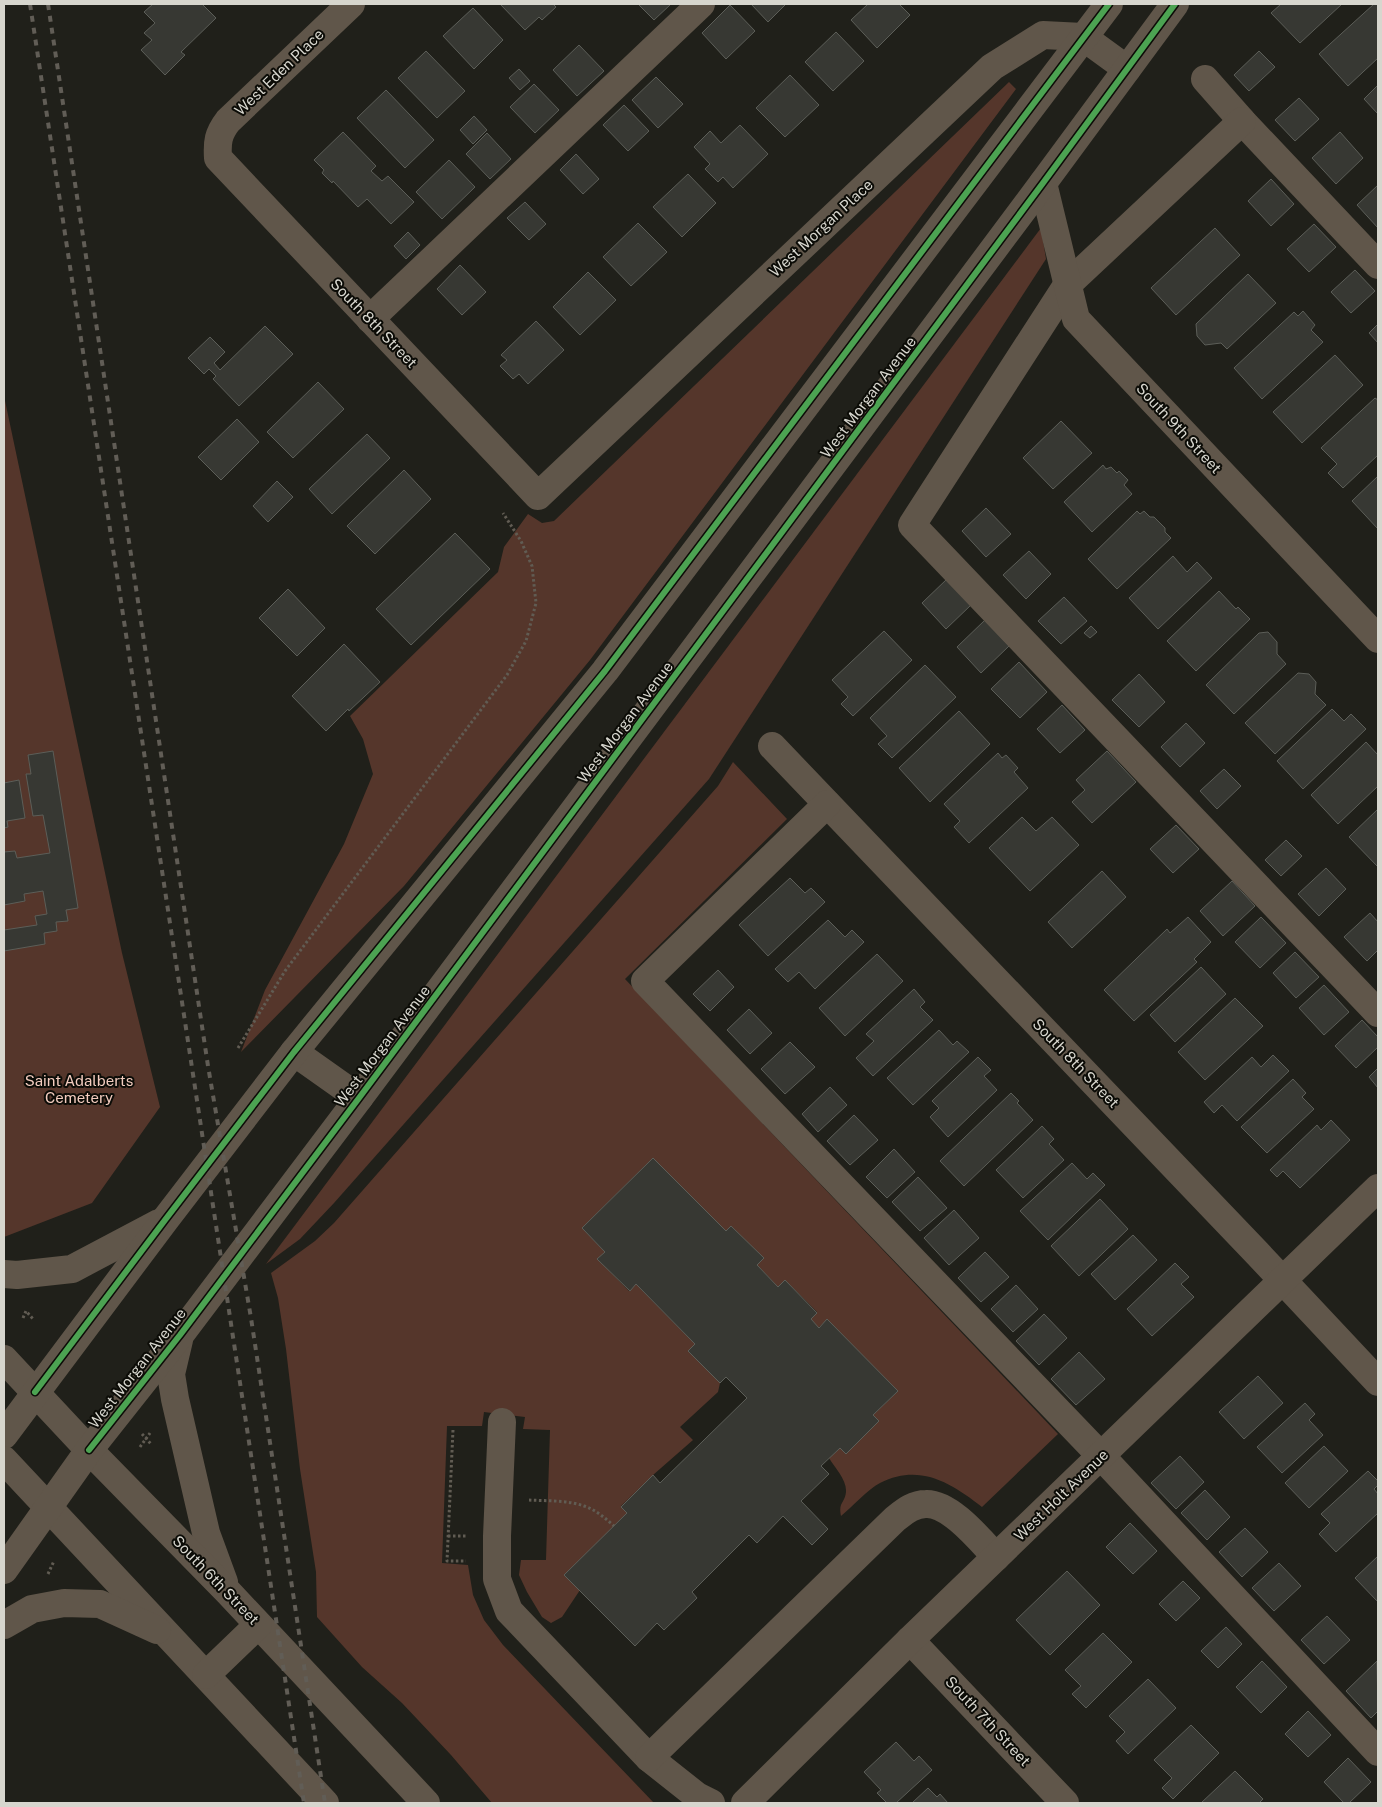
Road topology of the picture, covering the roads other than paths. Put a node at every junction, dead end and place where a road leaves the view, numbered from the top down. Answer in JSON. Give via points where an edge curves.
{"nodes":[{"id":1,"x":351,"y":4,"type":"edge"},
{"id":2,"x":701,"y":4,"type":"edge"},
{"id":3,"x":1109,"y":4,"type":"edge"},
{"id":4,"x":1175,"y":4,"type":"edge"},
{"id":5,"x":1084,"y":37,"type":"junction"},
{"id":6,"x":1127,"y":69,"type":"junction"},
{"id":7,"x":1205,"y":79,"type":"dead end"},
{"id":8,"x":1242,"y":121,"type":"junction"},
{"id":9,"x":217,"y":146,"type":"joint"},
{"id":10,"x":1043,"y":183,"type":"junction"},
{"id":11,"x":1378,"y":265,"type":"edge"},
{"id":12,"x":1067,"y":285,"type":"junction"},
{"id":13,"x":370,"y":319,"type":"junction"},
{"id":14,"x":538,"y":496,"type":"joint"},
{"id":15,"x":1378,"y":639,"type":"edge"},
{"id":16,"x":772,"y":746,"type":"dead end"},
{"id":17,"x":827,"y":804,"type":"junction"},
{"id":18,"x":1378,"y":1013,"type":"edge"},
{"id":19,"x":294,"y":1052,"type":"junction"},
{"id":20,"x":359,"y":1098,"type":"junction"},
{"id":21,"x":1378,"y":1188,"type":"edge"},
{"id":22,"x":164,"y":1220,"type":"junction"},
{"id":23,"x":4,"y":1274,"type":"edge"},
{"id":24,"x":1283,"y":1280,"type":"junction"},
{"id":25,"x":180,"y":1335,"type":"junction"},
{"id":26,"x":4,"y":1358,"type":"edge"},
{"id":27,"x":1378,"y":1382,"type":"edge"},
{"id":28,"x":35,"y":1392,"type":"junction"},
{"id":29,"x":502,"y":1422,"type":"dead end"},
{"id":30,"x":4,"y":1435,"type":"edge"},
{"id":31,"x":89,"y":1450,"type":"junction"},
{"id":32,"x":1101,"y":1456,"type":"junction"},
{"id":33,"x":4,"y":1460,"type":"edge"},
{"id":34,"x":48,"y":1507,"type":"junction"},
{"id":35,"x":996,"y":1557,"type":"junction"},
{"id":36,"x":4,"y":1570,"type":"edge"},
{"id":37,"x":228,"y":1592,"type":"junction"},
{"id":38,"x":258,"y":1624,"type":"junction"},
{"id":39,"x":4,"y":1625,"type":"edge"},
{"id":40,"x":169,"y":1636,"type":"junction"},
{"id":41,"x":910,"y":1640,"type":"junction"},
{"id":42,"x":206,"y":1676,"type":"junction"},
{"id":43,"x":1378,"y":1752,"type":"edge"},
{"id":44,"x":649,"y":1758,"type":"junction"},
{"id":45,"x":325,"y":1803,"type":"edge"},
{"id":46,"x":426,"y":1803,"type":"edge"},
{"id":47,"x":711,"y":1803,"type":"edge"},
{"id":48,"x":745,"y":1803,"type":"edge"},
{"id":49,"x":1065,"y":1803,"type":"edge"}],
"edges":[{"from":1,"to":9,"type":"street","name":"West Eden Place","via":[[228,121],[220,132]]},
{"from":2,"to":13,"type":"street"},
{"from":3,"to":5,"type":"street"},
{"from":4,"to":6,"type":"street","name":"West Morgan Avenue"},
{"from":5,"to":6,"type":"street"},
{"from":5,"to":14,"type":"street","name":"West Morgan Place","via":[[1043,35],[992,67]]},
{"from":5,"to":19,"type":"street","via":[[606,671]]},
{"from":6,"to":10,"type":"street","name":"West Morgan Avenue"},
{"from":7,"to":8,"type":"street"},
{"from":8,"to":11,"type":"street"},
{"from":8,"to":12,"type":"street"},
{"from":9,"to":13,"type":"street","name":"South 8th Street","via":[[218,158],[224,167]]},
{"from":10,"to":12,"type":"street","name":"South 9th Street"},
{"from":10,"to":20,"type":"street","name":"West Morgan Avenue"},
{"from":12,"to":15,"type":"street","name":"South 9th Street","via":[[1076,319]]},
{"from":12,"to":18,"type":"street","via":[[912,525]]},
{"from":13,"to":14,"type":"street","name":"South 8th Street"},
{"from":16,"to":17,"type":"street","name":"South 8th Street"},
{"from":17,"to":24,"type":"street","name":"South 8th Street"},
{"from":17,"to":32,"type":"street","via":[[645,981]]},
{"from":19,"to":20,"type":"street"},
{"from":19,"to":22,"type":"street"},
{"from":20,"to":25,"type":"street","name":"West Morgan Avenue"},
{"from":21,"to":24,"type":"street","name":"West Holt Avenue"},
{"from":22,"to":23,"type":"street","via":[[72,1269]]},
{"from":22,"to":28,"type":"street"},
{"from":24,"to":27,"type":"street","name":"South 8th Street"},
{"from":24,"to":32,"type":"street","name":"West Holt Avenue"},
{"from":25,"to":31,"type":"street","name":"West Morgan Avenue"},
{"from":25,"to":37,"type":"street","via":[[171,1374],[175,1399],[206,1533]]},
{"from":26,"to":28,"type":"street","name":"South 6th Street"},
{"from":28,"to":30,"type":"street"},
{"from":28,"to":31,"type":"street","name":"South 6th Street"},
{"from":29,"to":44,"type":"street","via":[[497,1579],[508,1611]]},
{"from":31,"to":34,"type":"street"},
{"from":31,"to":37,"type":"street","name":"South 6th Street"},
{"from":32,"to":35,"type":"street","name":"West Holt Avenue"},
{"from":32,"to":43,"type":"street"},
{"from":33,"to":34,"type":"street"},
{"from":34,"to":36,"type":"street"},
{"from":34,"to":40,"type":"street"},
{"from":35,"to":41,"type":"street","name":"West Holt Avenue"},
{"from":35,"to":44,"type":"street","via":[[953,1515],[937,1505],[924,1503],[910,1508]]},
{"from":37,"to":38,"type":"street","name":"South 6th Street"},
{"from":38,"to":42,"type":"street"},
{"from":38,"to":46,"type":"street","name":"South 6th Street"},
{"from":39,"to":40,"type":"street","via":[[32,1609],[64,1603],[100,1604]]},
{"from":40,"to":42,"type":"street"},
{"from":41,"to":48,"type":"street","name":"West Holt Avenue"},
{"from":41,"to":49,"type":"street","name":"South 7th Street"},
{"from":42,"to":45,"type":"street"},
{"from":44,"to":47,"type":"street","via":[[697,1796]]}]}
